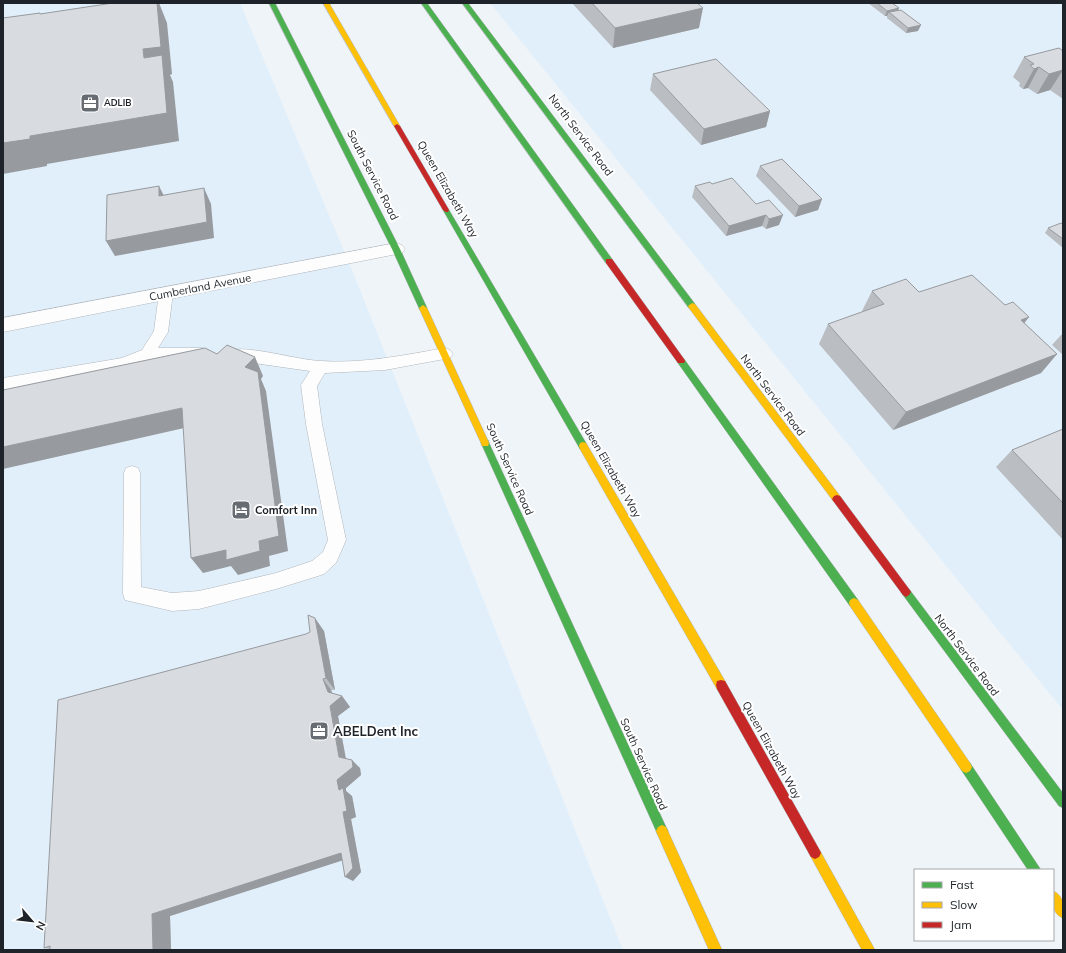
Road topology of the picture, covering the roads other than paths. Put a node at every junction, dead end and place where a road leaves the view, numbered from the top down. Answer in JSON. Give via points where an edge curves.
{"nodes":[{"id":1,"x":272,"y":3,"type":"edge"},
{"id":2,"x":326,"y":3,"type":"edge"},
{"id":3,"x":424,"y":3,"type":"edge"},
{"id":4,"x":465,"y":3,"type":"edge"},
{"id":5,"x":396,"y":248,"type":"junction"},
{"id":6,"x":166,"y":293,"type":"junction"},
{"id":7,"x":3,"y":325,"type":"edge"},
{"id":8,"x":147,"y":354,"type":"junction"},
{"id":9,"x":444,"y":354,"type":"junction"},
{"id":10,"x":321,"y":367,"type":"junction"},
{"id":11,"x":3,"y":384,"type":"edge"},
{"id":12,"x":132,"y":473,"type":"dead end"},
{"id":13,"x":1063,"y":802,"type":"edge"},
{"id":14,"x":1034,"y":869,"type":"edge"},
{"id":15,"x":1054,"y":898,"type":"edge"},
{"id":16,"x":1063,"y":912,"type":"edge"},
{"id":17,"x":716,"y":950,"type":"edge"},
{"id":18,"x":869,"y":950,"type":"edge"}],
"edges":[{"from":1,"to":5,"type":"main road","name":"South Service Road"},
{"from":2,"to":18,"type":"main road","name":"Queen Elizabeth Way","via":[[662,581]]},
{"from":3,"to":14,"type":"main road","via":[[885,647]]},
{"from":4,"to":13,"type":"main road","name":"North Service Road"},
{"from":5,"to":6,"type":"street","name":"Cumberland Avenue"},
{"from":5,"to":9,"type":"main road","name":"South Service Road"},
{"from":6,"to":7,"type":"street","name":"Cumberland Avenue"},
{"from":6,"to":8,"type":"lane","via":[[161,332]]},
{"from":8,"to":10,"type":"lane","via":[[260,357]]},
{"from":8,"to":11,"type":"lane","via":[[124,364]]},
{"from":9,"to":10,"type":"lane","via":[[384,364]]},
{"from":9,"to":17,"type":"main road","name":"South Service Road"},
{"from":10,"to":12,"type":"lane","via":[[309,385],[337,540],[330,557],[318,568],[199,600],[172,602],[132,594]]},
{"from":15,"to":16,"type":"main road"}]}
